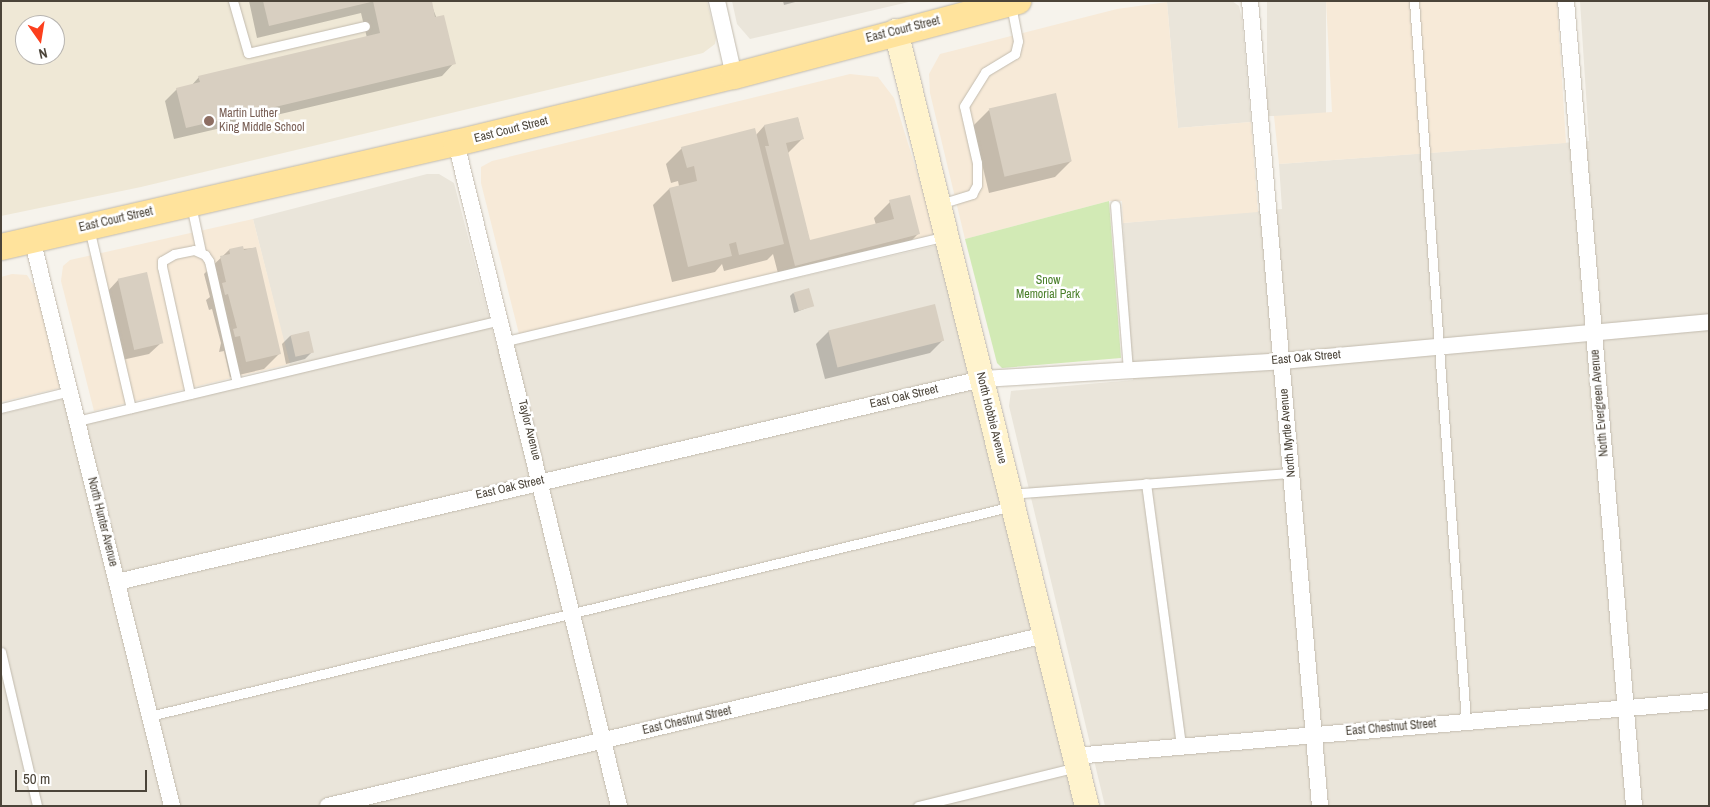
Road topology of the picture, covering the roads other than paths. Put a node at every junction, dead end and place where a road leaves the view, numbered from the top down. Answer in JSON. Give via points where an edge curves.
{"nodes":[{"id":1,"x":233,"y":1,"type":"edge"},
{"id":2,"x":717,"y":1,"type":"edge"},
{"id":3,"x":1250,"y":1,"type":"edge"},
{"id":4,"x":1414,"y":1,"type":"edge"},
{"id":5,"x":1566,"y":1,"type":"edge"},
{"id":6,"x":1014,"y":2,"type":"edge"},
{"id":7,"x":365,"y":26,"type":"dead end"},
{"id":8,"x":896,"y":31,"type":"junction"},
{"id":9,"x":734,"y":76,"type":"junction"},
{"id":10,"x":456,"y":143,"type":"junction"},
{"id":11,"x":191,"y":203,"type":"junction"},
{"id":12,"x":939,"y":204,"type":"junction"},
{"id":13,"x":1115,"y":206,"type":"dead end"},
{"id":14,"x":88,"y":226,"type":"junction"},
{"id":15,"x":947,"y":236,"type":"junction"},
{"id":16,"x":32,"y":239,"type":"junction"},
{"id":17,"x":1,"y":247,"type":"edge"},
{"id":18,"x":201,"y":252,"type":"junction"},
{"id":19,"x":501,"y":320,"type":"junction"},
{"id":20,"x":1709,"y":322,"type":"edge"},
{"id":21,"x":1594,"y":332,"type":"junction"},
{"id":22,"x":506,"y":341,"type":"junction"},
{"id":23,"x":1439,"y":346,"type":"junction"},
{"id":24,"x":1282,"y":361,"type":"junction"},
{"id":25,"x":1128,"y":370,"type":"junction"},
{"id":26,"x":982,"y":379,"type":"junction"},
{"id":27,"x":237,"y":383,"type":"junction"},
{"id":28,"x":70,"y":391,"type":"junction"},
{"id":29,"x":190,"y":394,"type":"junction"},
{"id":30,"x":1,"y":408,"type":"edge"},
{"id":31,"x":132,"y":408,"type":"junction"},
{"id":32,"x":77,"y":421,"type":"junction"},
{"id":33,"x":1291,"y":473,"type":"junction"},
{"id":34,"x":542,"y":481,"type":"junction"},
{"id":35,"x":1146,"y":483,"type":"junction"},
{"id":36,"x":1011,"y":500,"type":"junction"},
{"id":37,"x":117,"y":582,"type":"junction"},
{"id":38,"x":573,"y":613,"type":"junction"},
{"id":39,"x":1045,"y":635,"type":"junction"},
{"id":40,"x":1,"y":652,"type":"edge"},
{"id":41,"x":1709,"y":701,"type":"edge"},
{"id":42,"x":1626,"y":708,"type":"junction"},
{"id":43,"x":150,"y":716,"type":"junction"},
{"id":44,"x":1466,"y":722,"type":"junction"},
{"id":45,"x":1312,"y":734,"type":"junction"},
{"id":46,"x":603,"y":741,"type":"junction"},
{"id":47,"x":1181,"y":746,"type":"junction"},
{"id":48,"x":1076,"y":762,"type":"junction"},
{"id":49,"x":37,"y":806,"type":"edge"},
{"id":50,"x":172,"y":806,"type":"edge"},
{"id":51,"x":328,"y":806,"type":"edge"},
{"id":52,"x":619,"y":806,"type":"edge"},
{"id":53,"x":918,"y":806,"type":"edge"},
{"id":54,"x":1087,"y":806,"type":"edge"},
{"id":55,"x":1320,"y":806,"type":"edge"},
{"id":56,"x":1634,"y":806,"type":"edge"}],
"edges":[{"from":1,"to":7,"type":"lane","via":[[248,53]]},
{"from":2,"to":9,"type":"street"},
{"from":3,"to":24,"type":"street","name":"North Myrtle Avenue"},
{"from":4,"to":23,"type":"lane"},
{"from":5,"to":21,"type":"street","name":"North Evergreen Avenue"},
{"from":6,"to":8,"type":"main road","name":"East Court Street"},
{"from":6,"to":12,"type":"lane","via":[[1018,41],[1015,54],[985,72],[964,106],[977,163],[977,185],[972,194]]},
{"from":8,"to":9,"type":"main road","name":"East Court Street"},
{"from":8,"to":12,"type":"main road","name":"North Hobbie Avenue"},
{"from":9,"to":10,"type":"main road","name":"East Court Street"},
{"from":10,"to":11,"type":"main road","name":"East Court Street"},
{"from":10,"to":19,"type":"street","name":"Taylor Avenue"},
{"from":11,"to":14,"type":"main road","name":"East Court Street"},
{"from":11,"to":18,"type":"lane"},
{"from":12,"to":15,"type":"main road","name":"North Hobbie Avenue"},
{"from":13,"to":25,"type":"lane"},
{"from":14,"to":16,"type":"main road","name":"East Court Street"},
{"from":14,"to":31,"type":"lane"},
{"from":15,"to":22,"type":"lane"},
{"from":15,"to":26,"type":"main road","name":"North Hobbie Avenue"},
{"from":16,"to":17,"type":"main road","name":"East Court Street"},
{"from":16,"to":28,"type":"street","name":"North Hunter Avenue"},
{"from":18,"to":27,"type":"lane","via":[[209,261]]},
{"from":18,"to":29,"type":"lane","via":[[180,253],[162,261]]},
{"from":19,"to":22,"type":"street","name":"Taylor Avenue"},
{"from":19,"to":27,"type":"lane"},
{"from":20,"to":21,"type":"street","name":"East Oak Street"},
{"from":21,"to":23,"type":"street","name":"East Oak Street"},
{"from":21,"to":42,"type":"street","name":"North Evergreen Avenue"},
{"from":22,"to":34,"type":"street","name":"Taylor Avenue"},
{"from":23,"to":24,"type":"street","name":"East Oak Street"},
{"from":23,"to":44,"type":"lane"},
{"from":24,"to":25,"type":"street","name":"East Oak Street"},
{"from":24,"to":33,"type":"street","name":"North Myrtle Avenue"},
{"from":25,"to":26,"type":"street","name":"East Oak Street"},
{"from":26,"to":34,"type":"street","name":"East Oak Street"},
{"from":26,"to":36,"type":"main road","name":"North Hobbie Avenue"},
{"from":27,"to":29,"type":"lane"},
{"from":28,"to":30,"type":"lane"},
{"from":28,"to":32,"type":"street","name":"North Hunter Avenue"},
{"from":29,"to":31,"type":"lane"},
{"from":31,"to":32,"type":"lane"},
{"from":32,"to":37,"type":"street","name":"North Hunter Avenue"},
{"from":33,"to":35,"type":"lane"},
{"from":33,"to":45,"type":"street","name":"North Myrtle Avenue"},
{"from":34,"to":37,"type":"street","name":"East Oak Street"},
{"from":34,"to":38,"type":"street","name":"Taylor Avenue"},
{"from":35,"to":36,"type":"lane"},
{"from":35,"to":47,"type":"lane"},
{"from":36,"to":38,"type":"lane"},
{"from":36,"to":39,"type":"main road","name":"North Hobbie Avenue"},
{"from":37,"to":43,"type":"street","name":"North Hunter Avenue"},
{"from":38,"to":43,"type":"lane"},
{"from":38,"to":46,"type":"street","name":"Taylor Avenue"},
{"from":39,"to":46,"type":"street","name":"East Chestnut Street"},
{"from":39,"to":48,"type":"main road","name":"North Hobbie Avenue"},
{"from":40,"to":49,"type":"lane"},
{"from":41,"to":42,"type":"street","name":"East Chestnut Street"},
{"from":42,"to":44,"type":"street","name":"East Chestnut Street"},
{"from":42,"to":56,"type":"street","name":"North Evergreen Avenue"},
{"from":43,"to":50,"type":"street","name":"North Hunter Avenue"},
{"from":44,"to":45,"type":"street","name":"East Chestnut Street"},
{"from":45,"to":47,"type":"street","name":"East Chestnut Street"},
{"from":45,"to":55,"type":"street","name":"North Myrtle Avenue"},
{"from":46,"to":51,"type":"street","name":"East Chestnut Street"},
{"from":46,"to":52,"type":"street","name":"Taylor Avenue"},
{"from":47,"to":48,"type":"street","name":"East Chestnut Street"},
{"from":48,"to":53,"type":"lane"},
{"from":48,"to":54,"type":"main road","name":"North Hobbie Avenue"}]}
